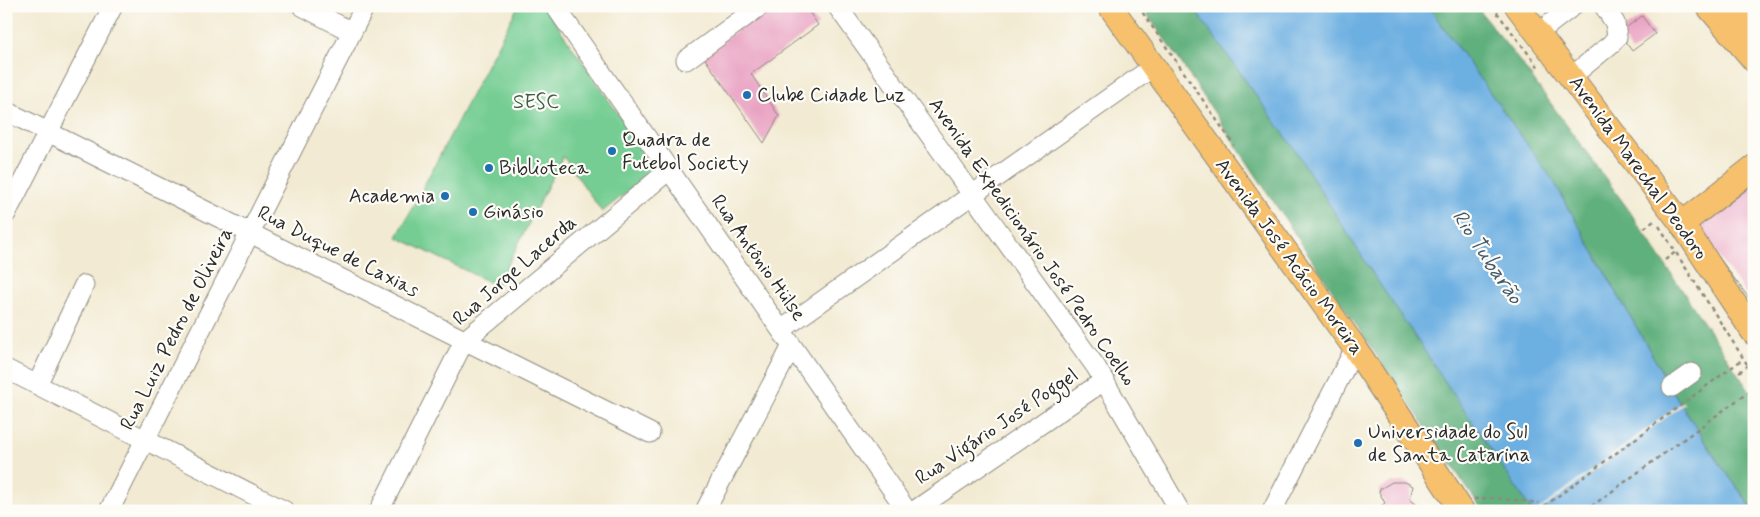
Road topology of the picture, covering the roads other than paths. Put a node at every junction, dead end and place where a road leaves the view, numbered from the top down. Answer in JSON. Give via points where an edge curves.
{"nodes":[{"id":1,"x":113,"y":6,"type":"edge"},
{"id":2,"x":302,"y":6,"type":"edge"},
{"id":3,"x":365,"y":6,"type":"edge"},
{"id":4,"x":555,"y":6,"type":"edge"},
{"id":5,"x":760,"y":6,"type":"edge"},
{"id":6,"x":837,"y":6,"type":"edge"},
{"id":7,"x":1110,"y":6,"type":"edge"},
{"id":8,"x":1518,"y":6,"type":"edge"},
{"id":9,"x":1573,"y":6,"type":"edge"},
{"id":10,"x":1604,"y":6,"type":"edge"},
{"id":11,"x":1708,"y":6,"type":"edge"},
{"id":12,"x":352,"y":32,"type":"junction"},
{"id":13,"x":1538,"y":33,"type":"junction"},
{"id":14,"x":686,"y":60,"type":"dead end"},
{"id":15,"x":1754,"y":60,"type":"edge"},
{"id":16,"x":1153,"y":67,"type":"junction"},
{"id":17,"x":1571,"y":77,"type":"junction"},
{"id":18,"x":6,"y":112,"type":"edge"},
{"id":19,"x":48,"y":132,"type":"junction"},
{"id":20,"x":1754,"y":166,"type":"edge"},
{"id":21,"x":669,"y":170,"type":"junction"},
{"id":22,"x":973,"y":195,"type":"junction"},
{"id":23,"x":6,"y":214,"type":"edge"},
{"id":24,"x":1682,"y":224,"type":"junction"},
{"id":25,"x":250,"y":234,"type":"junction"},
{"id":26,"x":84,"y":285,"type":"dead end"},
{"id":27,"x":1754,"y":333,"type":"edge"},
{"id":28,"x":787,"y":338,"type":"junction"},
{"id":29,"x":464,"y":340,"type":"junction"},
{"id":30,"x":1355,"y":348,"type":"junction"},
{"id":31,"x":6,"y":369,"type":"edge"},
{"id":32,"x":1692,"y":373,"type":"dead end"},
{"id":33,"x":1105,"y":380,"type":"junction"},
{"id":34,"x":37,"y":385,"type":"junction"},
{"id":35,"x":1672,"y":387,"type":"dead end"},
{"id":36,"x":650,"y":433,"type":"dead end"},
{"id":37,"x":145,"y":440,"type":"junction"},
{"id":38,"x":1468,"y":505,"type":"edge"},
{"id":39,"x":109,"y":511,"type":"edge"},
{"id":40,"x":285,"y":511,"type":"edge"},
{"id":41,"x":379,"y":511,"type":"edge"},
{"id":42,"x":705,"y":511,"type":"edge"},
{"id":43,"x":907,"y":511,"type":"edge"},
{"id":44,"x":914,"y":511,"type":"edge"},
{"id":45,"x":1180,"y":511,"type":"edge"},
{"id":46,"x":1272,"y":511,"type":"edge"}],
"edges":[{"from":1,"to":19,"type":"street"},
{"from":2,"to":12,"type":"street"},
{"from":3,"to":12,"type":"street","name":"Rua Luiz Pedro de Oliveira"},
{"from":4,"to":21,"type":"street","name":"Rua Antônio Hülse"},
{"from":5,"to":14,"type":"street"},
{"from":6,"to":22,"type":"street","name":"Avenida Expedicionário José Pedro Coelho"},
{"from":7,"to":16,"type":"main road","name":"Avenida José Acácio Moreira"},
{"from":8,"to":13,"type":"main road","name":"Avenida Marechal Deodoro"},
{"from":9,"to":13,"type":"street"},
{"from":10,"to":17,"type":"street","via":[[1615,23],[1617,37]]},
{"from":11,"to":15,"type":"main road"},
{"from":12,"to":25,"type":"street","name":"Rua Luiz Pedro de Oliveira"},
{"from":13,"to":17,"type":"main road","name":"Avenida Marechal Deodoro"},
{"from":16,"to":22,"type":"street"},
{"from":16,"to":30,"type":"main road","name":"Avenida José Acácio Moreira"},
{"from":17,"to":24,"type":"main road","name":"Avenida Marechal Deodoro"},
{"from":18,"to":19,"type":"street","name":"Rua Duque de Caxias"},
{"from":19,"to":23,"type":"street"},
{"from":19,"to":25,"type":"street","name":"Rua Duque de Caxias"},
{"from":20,"to":24,"type":"main road"},
{"from":21,"to":28,"type":"street","name":"Rua Antônio Hülse"},
{"from":21,"to":29,"type":"street","name":"Rua Jorge Lacerda"},
{"from":22,"to":28,"type":"street"},
{"from":22,"to":33,"type":"street","name":"Avenida Expedicionário José Pedro Coelho"},
{"from":24,"to":27,"type":"main road","name":"Avenida Marechal Deodoro"},
{"from":25,"to":29,"type":"street","name":"Rua Duque de Caxias"},
{"from":25,"to":37,"type":"street","name":"Rua Luiz Pedro de Oliveira"},
{"from":26,"to":34,"type":"street"},
{"from":28,"to":42,"type":"street"},
{"from":28,"to":43,"type":"street","name":"Rua Antônio Hülse"},
{"from":29,"to":36,"type":"street","name":"Rua Duque de Caxias"},
{"from":29,"to":41,"type":"street","name":"Rua Jorge Lacerda"},
{"from":30,"to":38,"type":"main road","name":"Avenida José Acácio Moreira"},
{"from":30,"to":46,"type":"street"},
{"from":31,"to":34,"type":"street"},
{"from":32,"to":35,"type":"street"},
{"from":33,"to":44,"type":"street","name":"Rua Vigário José Poggel"},
{"from":33,"to":45,"type":"street","name":"Avenida Expedicionário José Pedro Coelho"},
{"from":34,"to":37,"type":"street"},
{"from":37,"to":39,"type":"street","name":"Rua Luiz Pedro de Oliveira"},
{"from":37,"to":40,"type":"street"}]}
